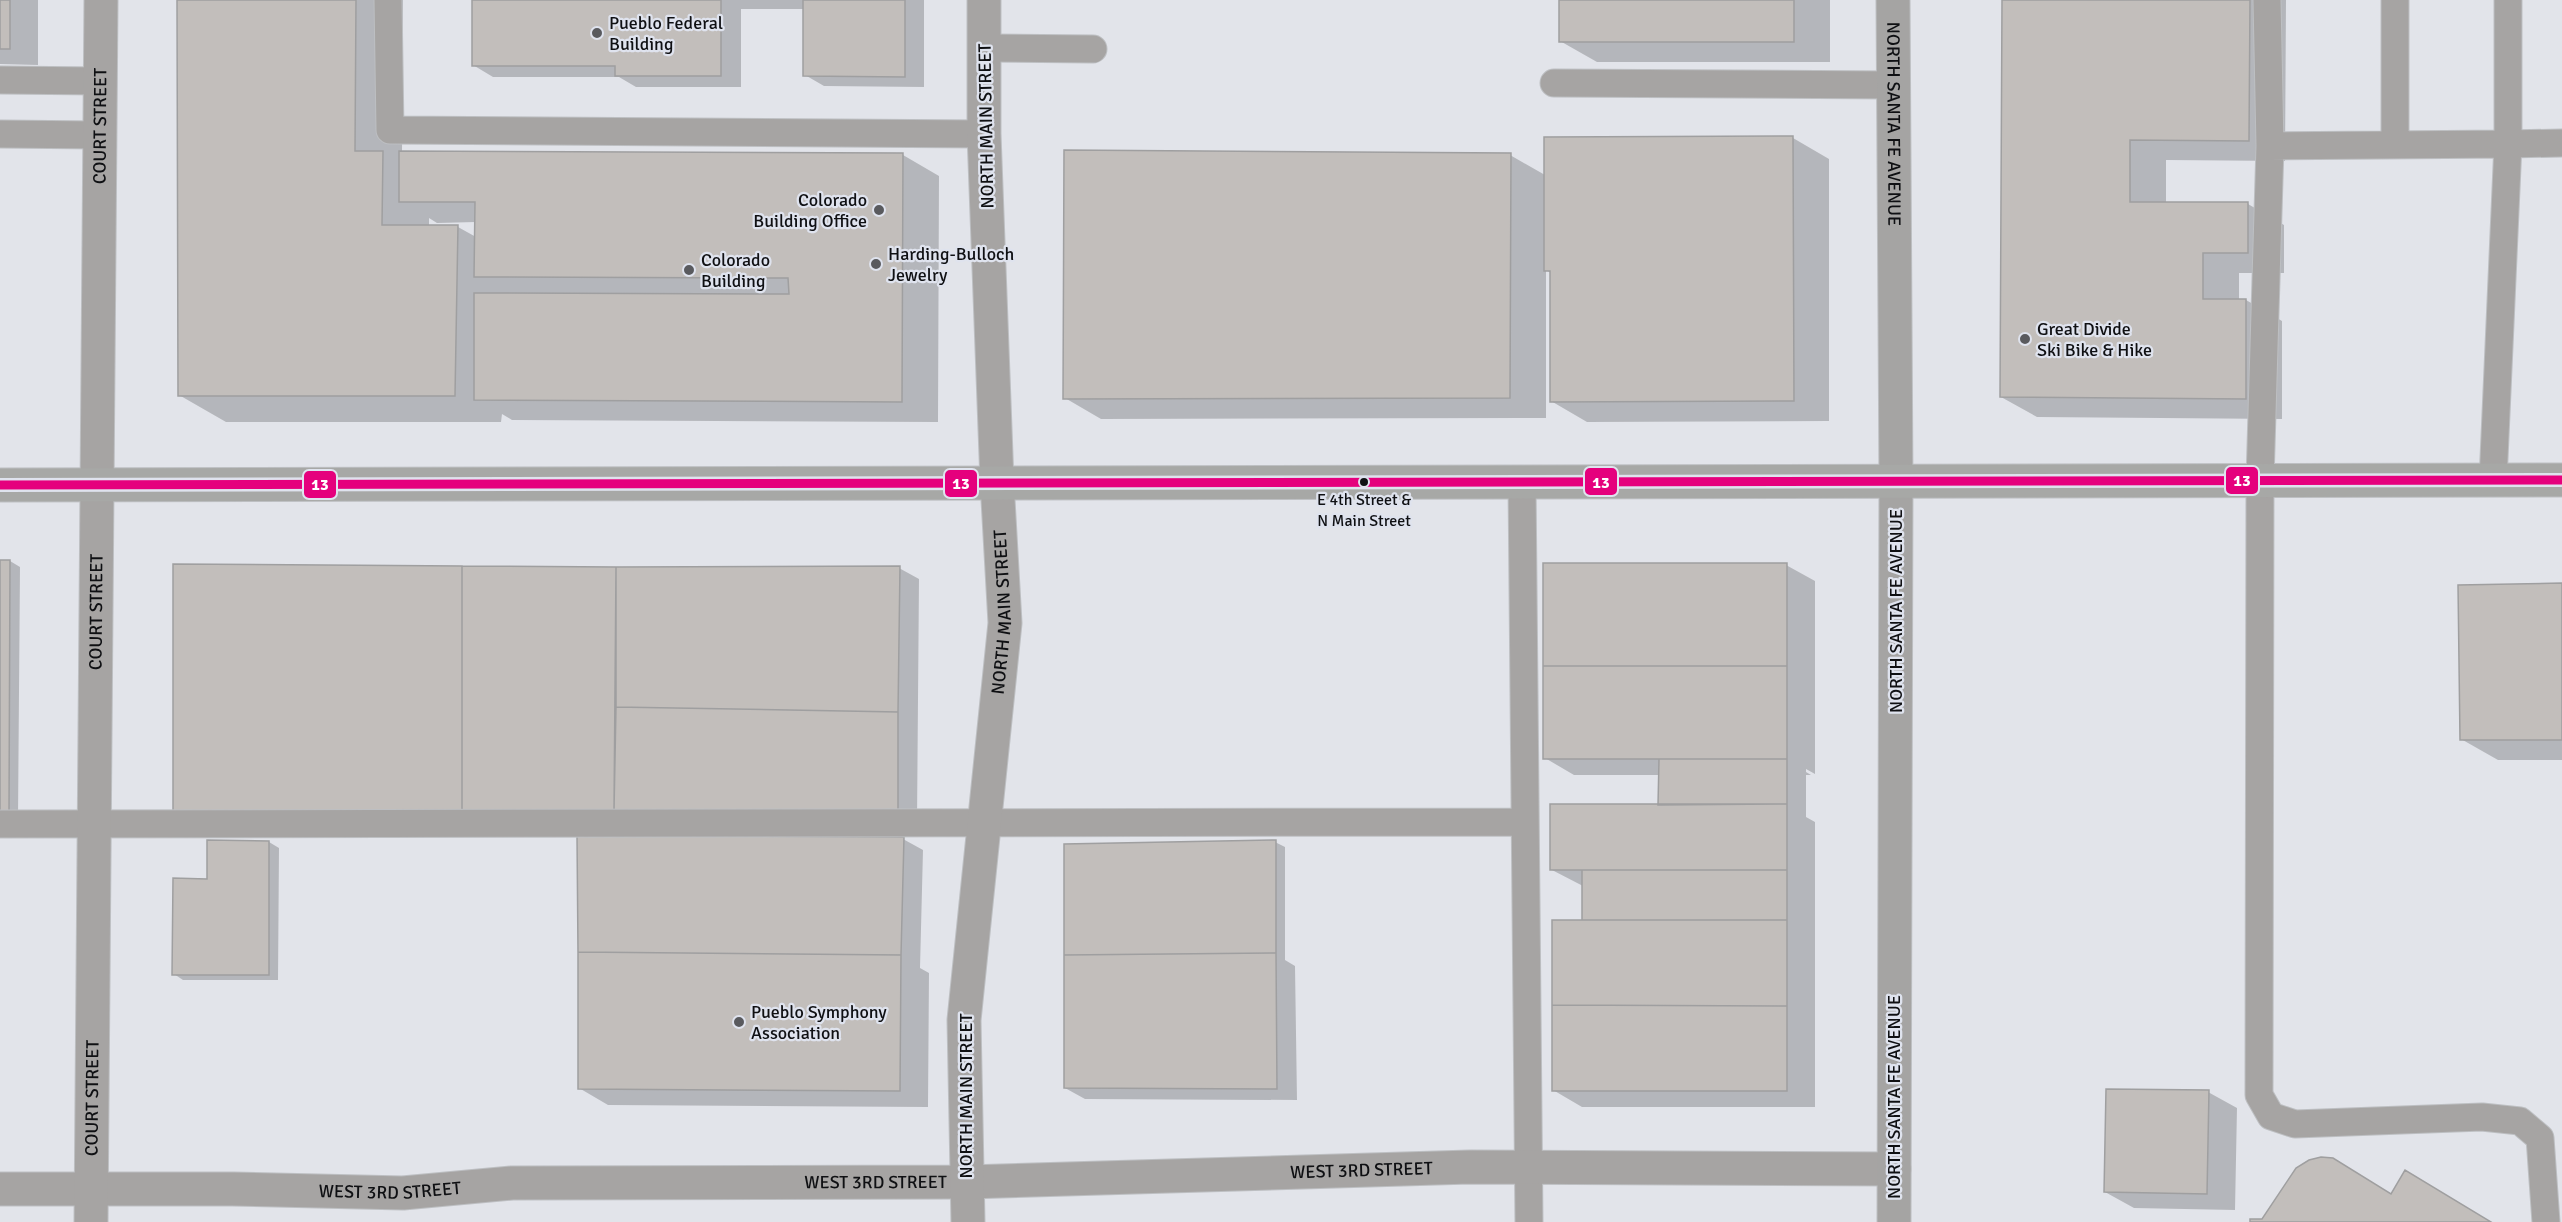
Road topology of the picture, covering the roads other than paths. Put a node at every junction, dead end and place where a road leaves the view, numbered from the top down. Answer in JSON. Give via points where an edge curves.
{"nodes":[{"id":1,"x":101,"y":0,"type":"edge"},
{"id":2,"x":388,"y":0,"type":"edge"},
{"id":3,"x":984,"y":0,"type":"edge"},
{"id":4,"x":1893,"y":0,"type":"edge"},
{"id":5,"x":2267,"y":0,"type":"edge"},
{"id":6,"x":2395,"y":0,"type":"edge"},
{"id":7,"x":2508,"y":0,"type":"edge"},
{"id":8,"x":984,"y":48,"type":"junction"},
{"id":9,"x":1093,"y":49,"type":"dead end"},
{"id":10,"x":0,"y":80,"type":"edge"},
{"id":11,"x":101,"y":81,"type":"junction"},
{"id":12,"x":1554,"y":83,"type":"dead end"},
{"id":13,"x":1894,"y":85,"type":"junction"},
{"id":14,"x":0,"y":134,"type":"edge"},
{"id":15,"x":984,"y":134,"type":"junction"},
{"id":16,"x":99,"y":135,"type":"junction"},
{"id":17,"x":2562,"y":143,"type":"edge"},
{"id":18,"x":2508,"y":144,"type":"junction"},
{"id":19,"x":2395,"y":145,"type":"junction"},
{"id":20,"x":2270,"y":146,"type":"junction"},
{"id":21,"x":2260,"y":480,"type":"junction"},
{"id":22,"x":2562,"y":480,"type":"edge"},
{"id":23,"x":1896,"y":481,"type":"junction"},
{"id":24,"x":2493,"y":481,"type":"junction"},
{"id":25,"x":997,"y":482,"type":"junction"},
{"id":26,"x":1522,"y":482,"type":"junction"},
{"id":27,"x":0,"y":485,"type":"edge"},
{"id":28,"x":96,"y":485,"type":"junction"},
{"id":29,"x":1525,"y":822,"type":"junction"},
{"id":30,"x":986,"y":823,"type":"junction"},
{"id":31,"x":0,"y":824,"type":"edge"},
{"id":32,"x":94,"y":824,"type":"junction"},
{"id":33,"x":1529,"y":1168,"type":"junction"},
{"id":34,"x":1894,"y":1169,"type":"junction"},
{"id":35,"x":967,"y":1182,"type":"junction"},
{"id":36,"x":0,"y":1189,"type":"edge"},
{"id":37,"x":91,"y":1189,"type":"junction"},
{"id":38,"x":91,"y":1222,"type":"edge"},
{"id":39,"x":968,"y":1222,"type":"edge"},
{"id":40,"x":1529,"y":1222,"type":"edge"},
{"id":41,"x":1894,"y":1222,"type":"edge"},
{"id":42,"x":2546,"y":1222,"type":"edge"}],
"edges":[{"from":1,"to":11,"type":"street","name":"COURT STREET"},
{"from":2,"to":15,"type":"lane","via":[[390,130]]},
{"from":3,"to":8,"type":"street","name":"NORTH MAIN STREET"},
{"from":4,"to":13,"type":"main road","name":"NORTH SANTA FE AVENUE"},
{"from":5,"to":20,"type":"lane"},
{"from":6,"to":19,"type":"lane"},
{"from":7,"to":18,"type":"lane"},
{"from":8,"to":9,"type":"lane"},
{"from":8,"to":15,"type":"street","name":"NORTH MAIN STREET"},
{"from":10,"to":11,"type":"lane"},
{"from":11,"to":16,"type":"street","name":"COURT STREET"},
{"from":12,"to":13,"type":"lane"},
{"from":13,"to":23,"type":"main road","name":"NORTH SANTA FE AVENUE"},
{"from":14,"to":16,"type":"lane"},
{"from":15,"to":25,"type":"street","name":"NORTH MAIN STREET"},
{"from":16,"to":28,"type":"street","name":"COURT STREET"},
{"from":17,"to":18,"type":"lane"},
{"from":18,"to":19,"type":"lane"},
{"from":18,"to":24,"type":"lane"},
{"from":19,"to":20,"type":"lane"},
{"from":20,"to":21,"type":"lane"},
{"from":21,"to":23,"type":"main road"},
{"from":21,"to":24,"type":"main road"},
{"from":21,"to":42,"type":"lane","via":[[2259,1095],[2271,1116],[2295,1124],[2482,1117],[2520,1121],[2540,1138]]},
{"from":22,"to":24,"type":"main road"},
{"from":23,"to":26,"type":"main road"},
{"from":23,"to":34,"type":"main road","name":"NORTH SANTA FE AVENUE"},
{"from":25,"to":26,"type":"main road"},
{"from":25,"to":28,"type":"main road"},
{"from":25,"to":30,"type":"street","name":"NORTH MAIN STREET","via":[[1005,623]]},
{"from":26,"to":29,"type":"lane"},
{"from":27,"to":28,"type":"main road"},
{"from":28,"to":32,"type":"street","name":"COURT STREET"},
{"from":29,"to":30,"type":"lane"},
{"from":29,"to":33,"type":"lane"},
{"from":30,"to":32,"type":"lane"},
{"from":30,"to":35,"type":"street","name":"NORTH MAIN STREET","via":[[964,1020]]},
{"from":31,"to":32,"type":"lane"},
{"from":32,"to":37,"type":"street","name":"COURT STREET"},
{"from":33,"to":34,"type":"street","name":"WEST 3RD STREET"},
{"from":33,"to":35,"type":"street","name":"WEST 3RD STREET"},
{"from":33,"to":40,"type":"lane"},
{"from":34,"to":41,"type":"main road","name":"NORTH SANTA FE AVENUE"},
{"from":35,"to":37,"type":"street","name":"WEST 3RD STREET","via":[[512,1183],[403,1193]]},
{"from":35,"to":39,"type":"street","name":"NORTH MAIN STREET"},
{"from":36,"to":37,"type":"street","name":"WEST 3RD STREET"},
{"from":37,"to":38,"type":"street","name":"COURT STREET"}]}
